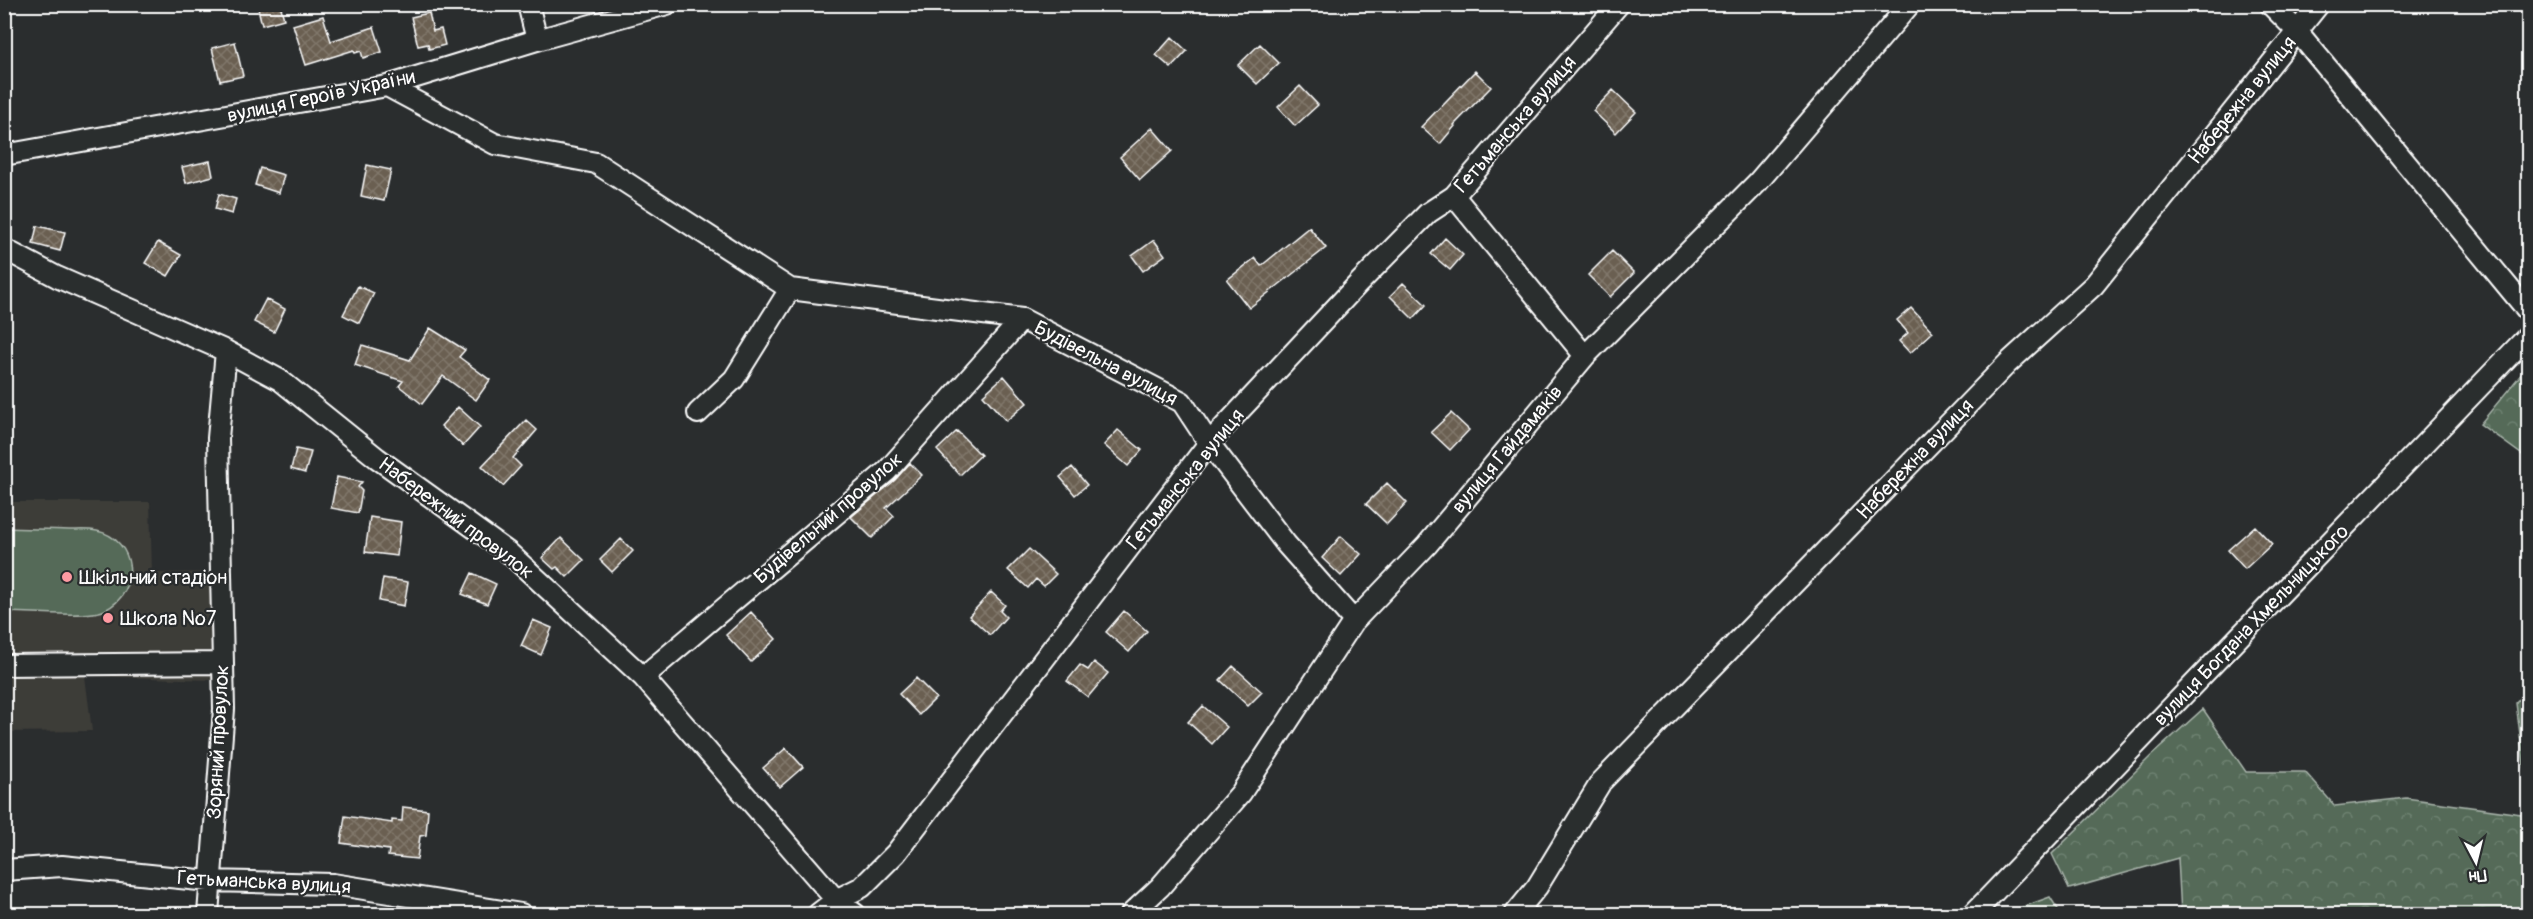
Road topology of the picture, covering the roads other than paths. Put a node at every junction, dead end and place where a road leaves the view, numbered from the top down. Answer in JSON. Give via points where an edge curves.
{"nodes":[{"id":1,"x":528,"y":4,"type":"edge"},
{"id":2,"x":667,"y":4,"type":"edge"},
{"id":3,"x":1619,"y":4,"type":"edge"},
{"id":4,"x":1910,"y":4,"type":"edge"},
{"id":5,"x":2270,"y":4,"type":"edge"},
{"id":6,"x":2319,"y":4,"type":"edge"},
{"id":7,"x":2297,"y":31,"type":"junction"},
{"id":8,"x":537,"y":40,"type":"junction"},
{"id":9,"x":387,"y":86,"type":"junction"},
{"id":10,"x":4,"y":155,"type":"edge"},
{"id":11,"x":1454,"y":195,"type":"junction"},
{"id":12,"x":4,"y":249,"type":"edge"},
{"id":13,"x":790,"y":289,"type":"junction"},
{"id":14,"x":2529,"y":311,"type":"edge"},
{"id":15,"x":1022,"y":319,"type":"junction"},
{"id":16,"x":2529,"y":336,"type":"edge"},
{"id":17,"x":226,"y":351,"type":"junction"},
{"id":18,"x":1585,"y":356,"type":"junction"},
{"id":19,"x":698,"y":413,"type":"dead end"},
{"id":20,"x":1209,"y":443,"type":"junction"},
{"id":21,"x":1354,"y":621,"type":"junction"},
{"id":22,"x":223,"y":663,"type":"junction"},
{"id":23,"x":4,"y":665,"type":"edge"},
{"id":24,"x":643,"y":677,"type":"junction"},
{"id":25,"x":4,"y":870,"type":"edge"},
{"id":26,"x":209,"y":881,"type":"junction"},
{"id":27,"x":836,"y":900,"type":"junction"},
{"id":28,"x":208,"y":915,"type":"edge"},
{"id":29,"x":521,"y":915,"type":"edge"},
{"id":30,"x":818,"y":915,"type":"edge"},
{"id":31,"x":855,"y":915,"type":"edge"},
{"id":32,"x":1131,"y":915,"type":"edge"},
{"id":33,"x":1515,"y":915,"type":"edge"},
{"id":34,"x":1973,"y":915,"type":"edge"}],
"edges":[{"from":1,"to":8,"type":"street"},
{"from":2,"to":8,"type":"street","name":"вулиця Героїв України"},
{"from":3,"to":11,"type":"street","name":"Гетьманська вулиця"},
{"from":4,"to":18,"type":"street","name":"вулиця Гайдамаків","via":[[1758,182]]},
{"from":5,"to":7,"type":"street"},
{"from":6,"to":7,"type":"street","name":"Набережна вулиця"},
{"from":7,"to":14,"type":"street"},
{"from":7,"to":33,"type":"street","name":"Набережна вулиця","via":[[2094,285],[2008,363],[1601,782],[1537,887]]},
{"from":8,"to":9,"type":"street","name":"вулиця Героїв України"},
{"from":9,"to":10,"type":"street","name":"вулиця Героїв України"},
{"from":9,"to":13,"type":"street","name":"Будівельна вулиця","via":[[495,144],[596,163]]},
{"from":11,"to":18,"type":"street"},
{"from":11,"to":20,"type":"street","name":"Гетьманська вулиця","via":[[1428,213]]},
{"from":12,"to":17,"type":"street","name":"Набережний провулок","via":[[57,277]]},
{"from":13,"to":15,"type":"street","name":"Будівельна вулиця"},
{"from":13,"to":19,"type":"street","via":[[735,379]]},
{"from":15,"to":20,"type":"street","name":"Будівельна вулиця","via":[[1182,402]]},
{"from":15,"to":24,"type":"street","name":"Будівельний провулок","via":[[887,471]]},
{"from":16,"to":34,"type":"street","name":"вулиця Богдана Хмельницького"},
{"from":17,"to":22,"type":"street","name":"Зоряний провулок","via":[[219,438]]},
{"from":17,"to":24,"type":"street","name":"Набережний провулок","via":[[280,380],[377,458],[509,553]]},
{"from":18,"to":21,"type":"street","name":"вулиця Гайдамаків","via":[[1426,545]]},
{"from":20,"to":21,"type":"street","name":"Будівельна вулиця","via":[[1286,544]]},
{"from":20,"to":27,"type":"street","name":"Гетьманська вулиця","via":[[896,853],[862,886]]},
{"from":21,"to":32,"type":"street","name":"вулиця Гайдамаків","via":[[1241,793]]},
{"from":22,"to":23,"type":"street"},
{"from":22,"to":26,"type":"street","name":"Зоряний провулок","via":[[224,709]]},
{"from":24,"to":27,"type":"street","name":"Набережний провулок"},
{"from":25,"to":26,"type":"street","name":"Гетьманська вулиця","via":[[62,866]]},
{"from":26,"to":28,"type":"street","name":"Зоряний провулок"},
{"from":26,"to":29,"type":"street","name":"Гетьманська вулиця","via":[[333,884]]},
{"from":27,"to":30,"type":"street","name":"Гетьманська вулиця"},
{"from":27,"to":31,"type":"street","name":"Набережний провулок"}]}
